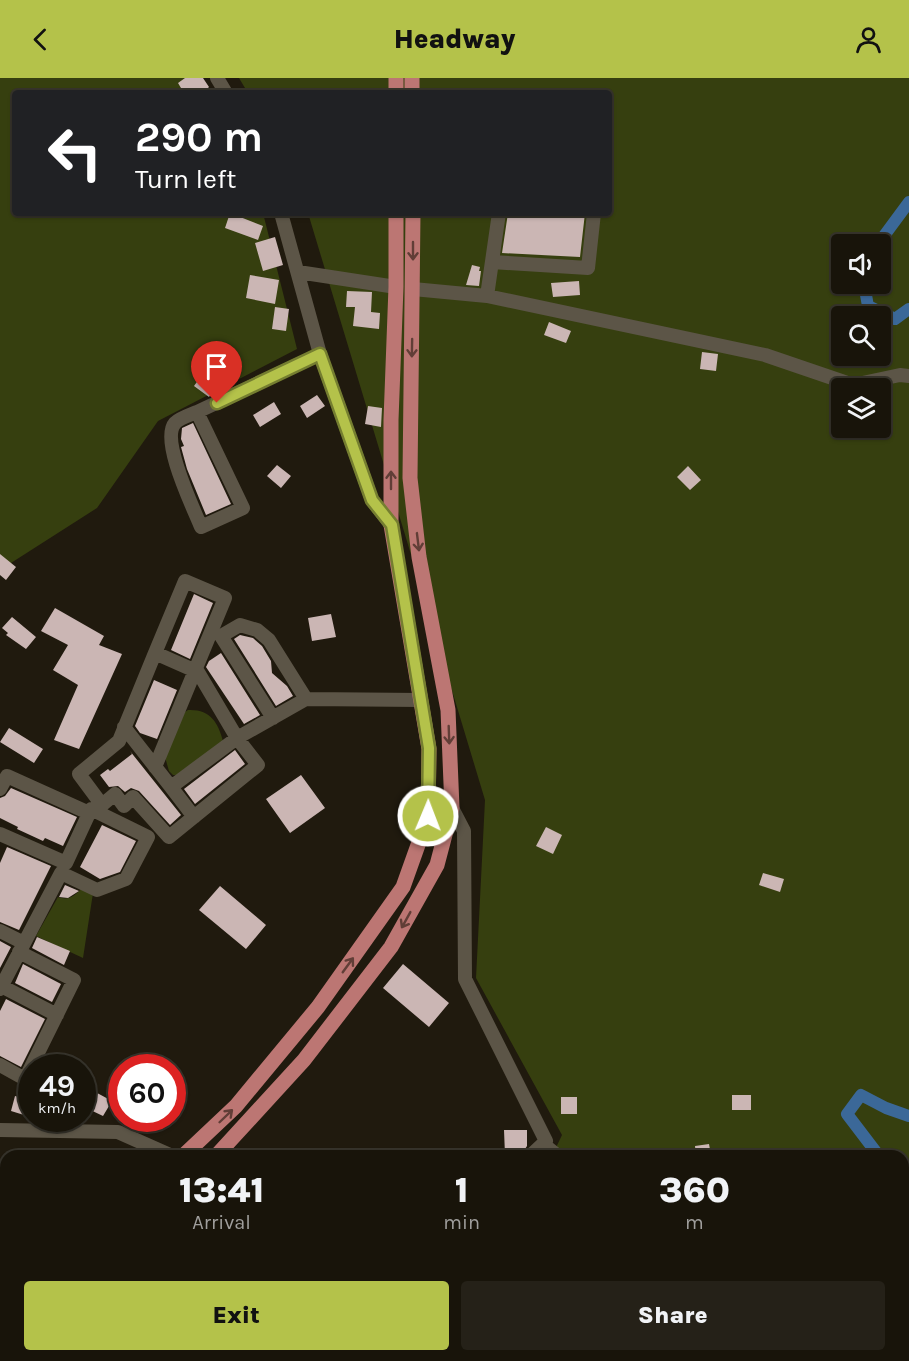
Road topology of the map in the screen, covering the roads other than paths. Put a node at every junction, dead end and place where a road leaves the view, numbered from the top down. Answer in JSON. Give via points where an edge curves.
{"nodes":[{"id":1,"x":283,"y":216,"type":"edge"},
{"id":2,"x":396,"y":216,"type":"edge"},
{"id":3,"x":412,"y":216,"type":"edge"},
{"id":4,"x":499,"y":216,"type":"edge"},
{"id":5,"x":594,"y":216,"type":"edge"},
{"id":6,"x":492,"y":262,"type":"junction"},
{"id":7,"x":297,"y":272,"type":"junction"},
{"id":8,"x":396,"y":287,"type":"junction"},
{"id":9,"x":413,"y":289,"type":"junction"},
{"id":10,"x":487,"y":296,"type":"junction"},
{"id":11,"x":320,"y":354,"type":"junction"},
{"id":12,"x":909,"y":376,"type":"edge"},
{"id":13,"x":197,"y":412,"type":"junction"},
{"id":14,"x":392,"y":525,"type":"junction"},
{"id":15,"x":216,"y":634,"type":"junction"},
{"id":16,"x":155,"y":653,"type":"junction"},
{"id":17,"x":194,"y":670,"type":"junction"},
{"id":18,"x":306,"y":699,"type":"junction"},
{"id":19,"x":421,"y":700,"type":"junction"},
{"id":20,"x":273,"y":718,"type":"junction"},
{"id":21,"x":124,"y":727,"type":"junction"},
{"id":22,"x":237,"y":738,"type":"junction"},
{"id":23,"x":155,"y":767,"type":"junction"},
{"id":24,"x":171,"y":787,"type":"junction"},
{"id":25,"x":0,"y":789,"type":"edge"},
{"id":26,"x":452,"y":808,"type":"junction"},
{"id":27,"x":89,"y":813,"type":"junction"},
{"id":28,"x":194,"y":817,"type":"junction"},
{"id":29,"x":2,"y":839,"type":"edge"},
{"id":30,"x":63,"y":868,"type":"junction"},
{"id":31,"x":0,"y":931,"type":"edge"},
{"id":32,"x":22,"y":947,"type":"junction"},
{"id":33,"x":1,"y":985,"type":"edge"},
{"id":34,"x":57,"y":1015,"type":"junction"},
{"id":35,"x":0,"y":1065,"type":"edge"},
{"id":36,"x":0,"y":1130,"type":"edge"},
{"id":37,"x":543,"y":1144,"type":"junction"},
{"id":38,"x":158,"y":1150,"type":"edge"},
{"id":39,"x":189,"y":1150,"type":"edge"},
{"id":40,"x":222,"y":1150,"type":"edge"},
{"id":41,"x":536,"y":1150,"type":"edge"},
{"id":42,"x":550,"y":1150,"type":"edge"}],
"edges":[{"from":1,"to":7,"type":"street"},
{"from":2,"to":8,"type":"main road"},
{"from":3,"to":9,"type":"main road","one_way":true},
{"from":4,"to":6,"type":"street"},
{"from":5,"to":6,"type":"street","via":[[588,268]]},
{"from":6,"to":10,"type":"street"},
{"from":7,"to":8,"type":"street"},
{"from":7,"to":11,"type":"street"},
{"from":14,"to":8,"type":"main road","one_way":true},
{"from":9,"to":10,"type":"street"},
{"from":9,"to":26,"type":"main road","one_way":true,"via":[[410,477],[419,557],[448,711]]},
{"from":10,"to":12,"type":"street","via":[[765,355],[853,384]]},
{"from":11,"to":13,"type":"street"},
{"from":11,"to":14,"type":"street","via":[[372,500]]},
{"from":13,"to":13,"type":"street","via":[[243,508],[201,527],[172,450],[176,423]]},
{"from":14,"to":19,"type":"main road"},
{"from":15,"to":16,"type":"street","via":[[225,598],[185,581]]},
{"from":15,"to":17,"type":"street"},
{"from":15,"to":18,"type":"street","via":[[240,625],[257,630],[269,640]]},
{"from":15,"to":20,"type":"street"},
{"from":16,"to":17,"type":"street"},
{"from":16,"to":21,"type":"street"},
{"from":17,"to":22,"type":"street"},
{"from":17,"to":23,"type":"street"},
{"from":18,"to":19,"type":"street"},
{"from":18,"to":20,"type":"street"},
{"from":39,"to":19,"type":"main road","one_way":true,"via":[[236,1106],[318,1007],[403,887],[428,816],[429,748]]},
{"from":20,"to":22,"type":"street"},
{"from":21,"to":23,"type":"street"},
{"from":21,"to":28,"type":"street","via":[[119,741],[79,774],[102,805],[115,794],[124,806],[133,797],[169,837]]},
{"from":22,"to":24,"type":"street"},
{"from":22,"to":28,"type":"street","via":[[258,765]]},
{"from":23,"to":24,"type":"street"},
{"from":24,"to":28,"type":"street"},
{"from":25,"to":27,"type":"street","via":[[7,776]]},
{"from":26,"to":37,"type":"street","via":[[464,831],[465,979],[546,1141]]},
{"from":26,"to":40,"type":"main road","one_way":true,"via":[[437,865],[391,947],[304,1060]]},
{"from":27,"to":30,"type":"street"},
{"from":27,"to":30,"type":"street","via":[[91,809],[148,837],[126,879],[97,890]]},
{"from":29,"to":30,"type":"street"},
{"from":30,"to":32,"type":"street"},
{"from":31,"to":32,"type":"street"},
{"from":32,"to":33,"type":"street"},
{"from":32,"to":34,"type":"street","via":[[74,980]]},
{"from":33,"to":34,"type":"street"},
{"from":34,"to":35,"type":"street","via":[[25,1079]]},
{"from":36,"to":38,"type":"street","via":[[118,1132]]},
{"from":37,"to":41,"type":"street"},
{"from":37,"to":42,"type":"street"}]}
